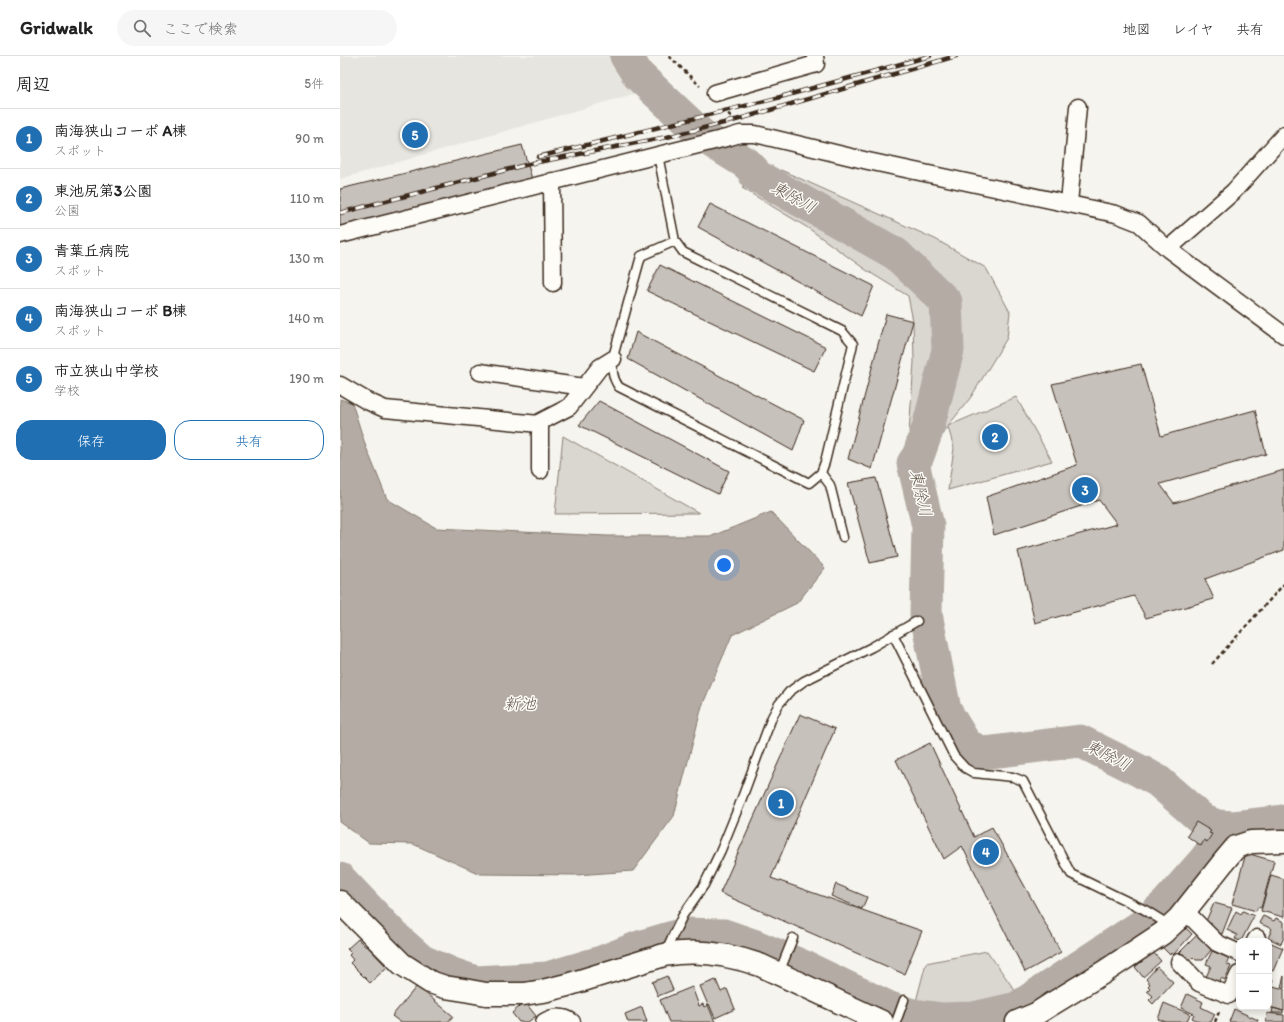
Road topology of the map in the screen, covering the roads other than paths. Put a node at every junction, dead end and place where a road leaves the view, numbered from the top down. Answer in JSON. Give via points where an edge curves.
{"nodes":[{"id":1,"x":815,"y":56,"type":"edge"},
{"id":2,"x":715,"y":93,"type":"dead end"},
{"id":3,"x":1078,"y":107,"type":"dead end"},
{"id":4,"x":1284,"y":135,"type":"edge"},
{"id":5,"x":658,"y":155,"type":"junction"},
{"id":6,"x":552,"y":181,"type":"junction"},
{"id":7,"x":1068,"y":203,"type":"junction"},
{"id":8,"x":340,"y":235,"type":"edge"},
{"id":9,"x":675,"y":241,"type":"junction"},
{"id":10,"x":1168,"y":249,"type":"junction"},
{"id":11,"x":553,"y":283,"type":"dead end"},
{"id":12,"x":1284,"y":335,"type":"edge"},
{"id":13,"x":612,"y":359,"type":"junction"},
{"id":14,"x":480,"y":372,"type":"dead end"},
{"id":15,"x":340,"y":385,"type":"edge"},
{"id":16,"x":584,"y":387,"type":"junction"},
{"id":17,"x":540,"y":424,"type":"junction"},
{"id":18,"x":540,"y":471,"type":"dead end"},
{"id":19,"x":821,"y":473,"type":"junction"},
{"id":20,"x":843,"y":537,"type":"dead end"},
{"id":21,"x":917,"y":621,"type":"dead end"},
{"id":22,"x":893,"y":634,"type":"junction"},
{"id":23,"x":1284,"y":841,"type":"edge"},
{"id":24,"x":340,"y":902,"type":"edge"},
{"id":25,"x":1185,"y":911,"type":"junction"},
{"id":26,"x":1168,"y":925,"type":"junction"},
{"id":27,"x":793,"y":938,"type":"dead end"},
{"id":28,"x":1236,"y":952,"type":"edge"},
{"id":29,"x":664,"y":954,"type":"junction"},
{"id":30,"x":1178,"y":962,"type":"dead end"},
{"id":31,"x":779,"y":971,"type":"junction"},
{"id":32,"x":1236,"y":981,"type":"edge"},
{"id":33,"x":904,"y":1000,"type":"dead end"},
{"id":34,"x":892,"y":1021,"type":"edge"},
{"id":35,"x":544,"y":1022,"type":"edge"},
{"id":36,"x":572,"y":1022,"type":"edge"},
{"id":37,"x":1017,"y":1022,"type":"edge"}],
"edges":[{"from":1,"to":2,"type":"street","via":[[816,64]]},
{"from":3,"to":7,"type":"street"},
{"from":4,"to":10,"type":"street","via":[[1233,192]]},
{"from":5,"to":6,"type":"street"},
{"from":5,"to":7,"type":"street","via":[[740,134],[755,134],[868,161]]},
{"from":5,"to":9,"type":"lane"},
{"from":6,"to":8,"type":"street"},
{"from":6,"to":11,"type":"street"},
{"from":7,"to":10,"type":"street","via":[[1116,214],[1139,223]]},
{"from":9,"to":13,"type":"lane","via":[[641,256]]},
{"from":9,"to":19,"type":"lane","via":[[683,252],[842,331],[853,344]]},
{"from":10,"to":12,"type":"street"},
{"from":13,"to":16,"type":"street","via":[[600,367]]},
{"from":13,"to":19,"type":"lane","via":[[612,372],[619,388],[809,483]]},
{"from":14,"to":16,"type":"street"},
{"from":15,"to":17,"type":"street","via":[[385,409]]},
{"from":16,"to":17,"type":"street","via":[[569,407]]},
{"from":17,"to":18,"type":"street"},
{"from":19,"to":20,"type":"lane","via":[[830,485]]},
{"from":21,"to":22,"type":"lane"},
{"from":22,"to":26,"type":"lane","via":[[954,756],[964,768],[974,773],[1013,777],[1023,782],[1071,874],[1145,910]]},
{"from":22,"to":29,"type":"lane","via":[[804,681],[789,692],[779,704],[721,850],[704,885],[683,915]]},
{"from":23,"to":25,"type":"street","via":[[1251,842],[1236,847]]},
{"from":24,"to":29,"type":"street","via":[[402,964],[430,982],[486,994],[524,994],[567,986]]},
{"from":25,"to":26,"type":"street"},
{"from":25,"to":28,"type":"street","via":[[1217,943]]},
{"from":26,"to":37,"type":"street","via":[[1145,946],[1036,1014]]},
{"from":27,"to":31,"type":"lane"},
{"from":29,"to":31,"type":"street","via":[[724,955],[742,958]]},
{"from":30,"to":32,"type":"street","via":[[1199,983],[1229,996]]},
{"from":31,"to":34,"type":"street"},
{"from":33,"to":34,"type":"lane"},
{"from":35,"to":36,"type":"street","via":[[550,1018],[566,1018]]}]}
